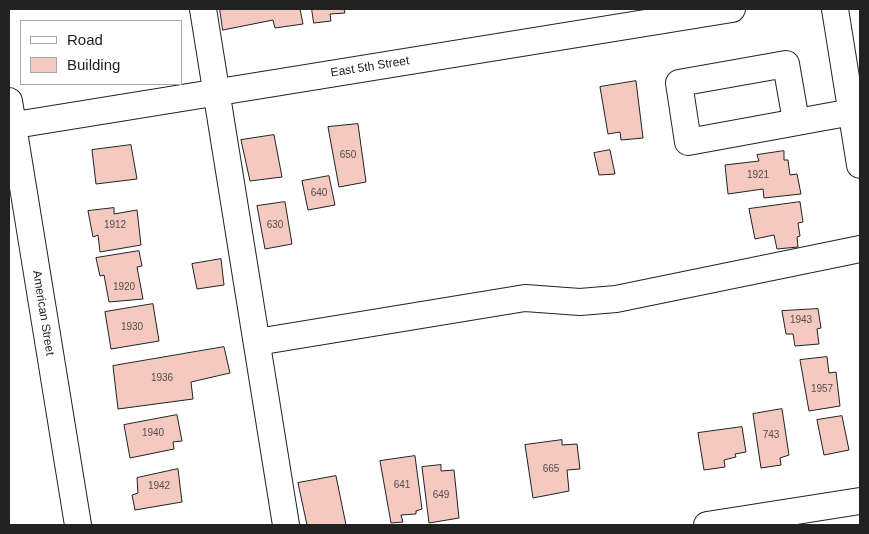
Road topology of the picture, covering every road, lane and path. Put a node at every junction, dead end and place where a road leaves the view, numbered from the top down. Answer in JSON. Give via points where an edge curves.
{"nodes":[{"id":1,"x":203,"y":9,"type":"edge"},
{"id":2,"x":732,"y":9,"type":"edge"},
{"id":3,"x":835,"y":9,"type":"edge"},
{"id":4,"x":216,"y":92,"type":"junction"},
{"id":5,"x":852,"y":112,"type":"junction"},
{"id":6,"x":10,"y":117,"type":"edge"},
{"id":7,"x":796,"y":121,"type":"junction"},
{"id":8,"x":860,"y":165,"type":"edge"},
{"id":9,"x":860,"y":249,"type":"edge"},
{"id":10,"x":257,"y":342,"type":"junction"},
{"id":11,"x":860,"y":501,"type":"edge"},
{"id":12,"x":78,"y":525,"type":"edge"},
{"id":13,"x":286,"y":525,"type":"edge"},
{"id":14,"x":707,"y":525,"type":"edge"}],
"edges":[{"from":1,"to":4,"type":"street"},
{"from":2,"to":4,"type":"street","name":"East 5th Street"},
{"from":3,"to":5,"type":"street"},
{"from":4,"to":6,"type":"street","name":"East 5th Street"},
{"from":4,"to":10,"type":"street"},
{"from":5,"to":7,"type":"street"},
{"from":5,"to":8,"type":"street"},
{"from":6,"to":12,"type":"street","name":"American Street"},
{"from":7,"to":7,"type":"street","via":[[786,64],[679,83],[688,142]]},
{"from":9,"to":10,"type":"street","via":[[616,299],[580,302],[525,298]]},
{"from":10,"to":13,"type":"street"},
{"from":11,"to":14,"type":"street"}]}
